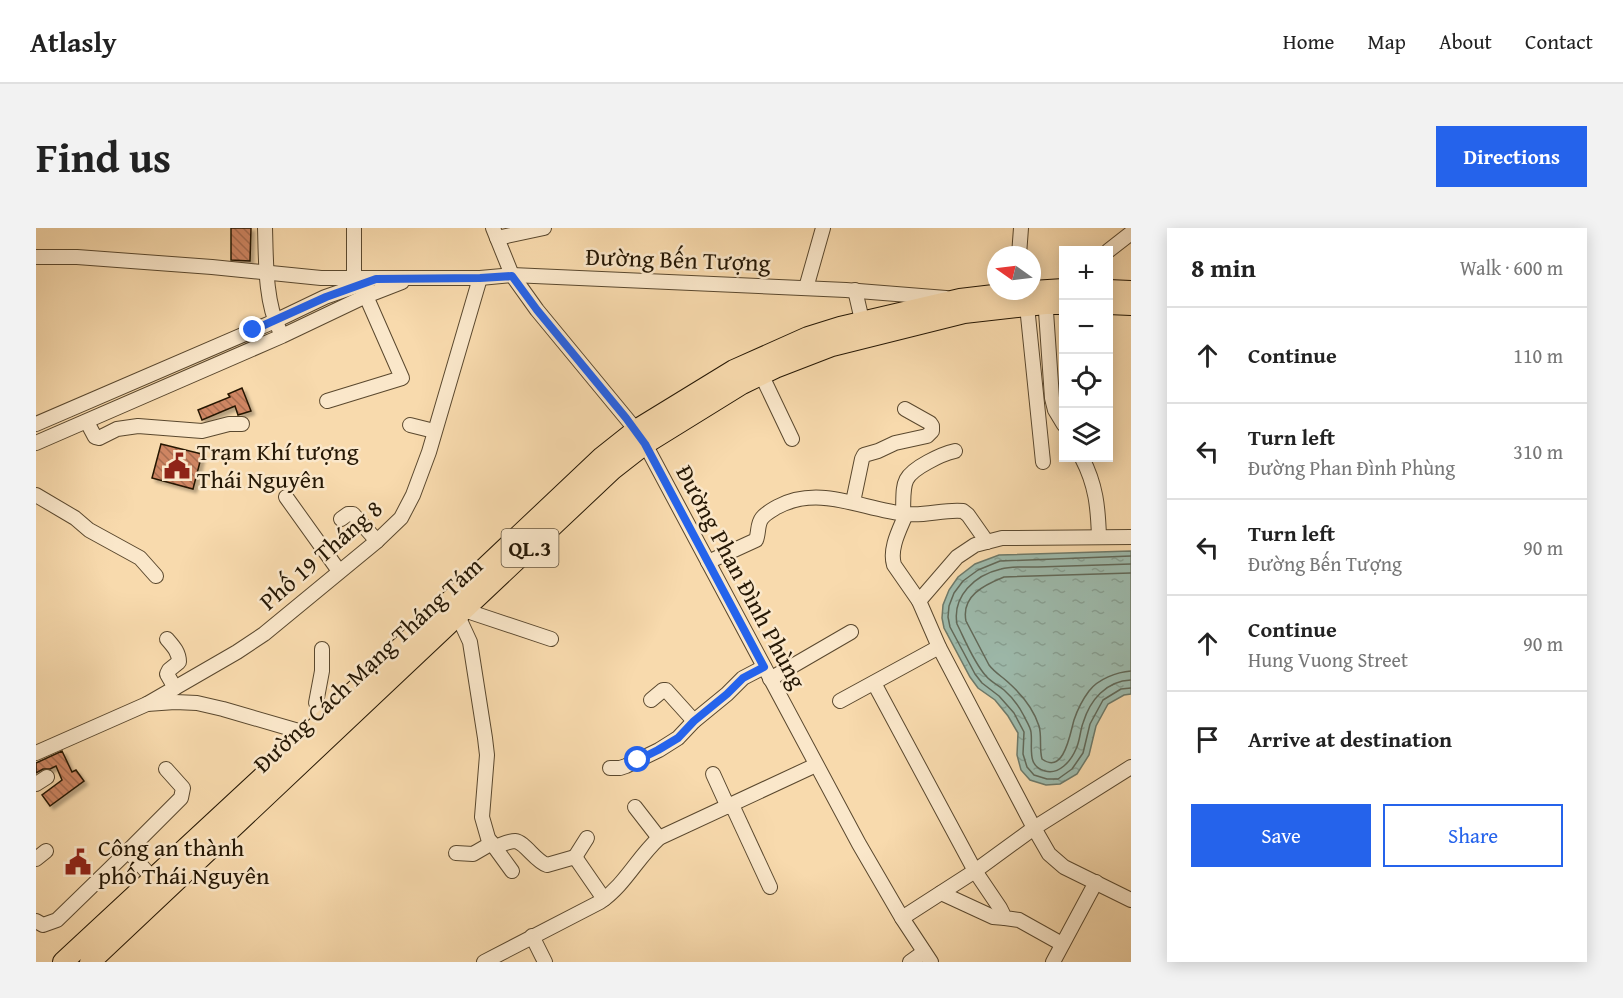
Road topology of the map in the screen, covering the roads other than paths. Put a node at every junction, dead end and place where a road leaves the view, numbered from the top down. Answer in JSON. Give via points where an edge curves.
{"nodes":[{"id":1,"x":265,"y":228,"type":"edge"},
{"id":2,"x":354,"y":228,"type":"edge"},
{"id":3,"x":544,"y":228,"type":"edge"},
{"id":4,"x":823,"y":228,"type":"edge"},
{"id":5,"x":1021,"y":228,"type":"edge"},
{"id":6,"x":495,"y":233,"type":"edge"},
{"id":7,"x":1131,"y":233,"type":"edge"},
{"id":8,"x":1020,"y":246,"type":"edge"},
{"id":9,"x":1113,"y":246,"type":"edge"},
{"id":10,"x":36,"y":257,"type":"edge"},
{"id":11,"x":266,"y":272,"type":"junction"},
{"id":12,"x":512,"y":276,"type":"junction"},
{"id":13,"x":354,"y":278,"type":"junction"},
{"id":14,"x":412,"y":278,"type":"junction"},
{"id":15,"x":480,"y":278,"type":"junction"},
{"id":16,"x":376,"y":279,"type":"junction"},
{"id":17,"x":806,"y":288,"type":"junction"},
{"id":18,"x":855,"y":290,"type":"junction"},
{"id":19,"x":1113,"y":290,"type":"edge"},
{"id":20,"x":1131,"y":291,"type":"edge"},
{"id":21,"x":366,"y":296,"type":"junction"},
{"id":22,"x":987,"y":298,"type":"edge"},
{"id":23,"x":960,"y":299,"type":"junction"},
{"id":24,"x":1017,"y":300,"type":"edge"},
{"id":25,"x":1038,"y":300,"type":"edge"},
{"id":26,"x":1039,"y":300,"type":"edge"},
{"id":27,"x":1113,"y":304,"type":"edge"},
{"id":28,"x":1131,"y":304,"type":"edge"},
{"id":29,"x":275,"y":321,"type":"junction"},
{"id":30,"x":864,"y":329,"type":"junction"},
{"id":31,"x":282,"y":336,"type":"junction"},
{"id":32,"x":761,"y":374,"type":"junction"},
{"id":33,"x":147,"y":376,"type":"junction"},
{"id":34,"x":154,"y":392,"type":"junction"},
{"id":35,"x":327,"y":401,"type":"dead end"},
{"id":36,"x":905,"y":409,"type":"dead end"},
{"id":37,"x":1059,"y":417,"type":"edge"},
{"id":38,"x":87,"y":422,"type":"junction"},
{"id":39,"x":36,"y":424,"type":"edge"},
{"id":40,"x":242,"y":424,"type":"dead end"},
{"id":41,"x":410,"y":425,"type":"dead end"},
{"id":42,"x":434,"y":431,"type":"junction"},
{"id":43,"x":640,"y":437,"type":"junction"},
{"id":44,"x":792,"y":439,"type":"dead end"},
{"id":45,"x":36,"y":443,"type":"edge"},
{"id":46,"x":956,"y":451,"type":"dead end"},
{"id":47,"x":1043,"y":462,"type":"dead end"},
{"id":48,"x":1084,"y":462,"type":"edge"},
{"id":49,"x":36,"y":495,"type":"edge"},
{"id":50,"x":286,"y":497,"type":"dead end"},
{"id":51,"x":853,"y":502,"type":"junction"},
{"id":52,"x":905,"y":514,"type":"junction"},
{"id":53,"x":341,"y":519,"type":"dead end"},
{"id":54,"x":1099,"y":537,"type":"junction"},
{"id":55,"x":1131,"y":537,"type":"edge"},
{"id":56,"x":376,"y":541,"type":"junction"},
{"id":57,"x":987,"y":542,"type":"junction"},
{"id":58,"x":708,"y":562,"type":"junction"},
{"id":59,"x":339,"y":571,"type":"junction"},
{"id":60,"x":156,"y":576,"type":"dead end"},
{"id":61,"x":919,"y":601,"type":"junction"},
{"id":62,"x":461,"y":613,"type":"junction"},
{"id":63,"x":851,"y":632,"type":"dead end"},
{"id":64,"x":167,"y":639,"type":"dead end"},
{"id":65,"x":551,"y":639,"type":"dead end"},
{"id":66,"x":939,"y":647,"type":"junction"},
{"id":67,"x":322,"y":650,"type":"dead end"},
{"id":68,"x":767,"y":673,"type":"junction"},
{"id":69,"x":874,"y":683,"type":"junction"},
{"id":70,"x":175,"y":688,"type":"junction"},
{"id":71,"x":651,"y":700,"type":"dead end"},
{"id":72,"x":840,"y":701,"type":"dead end"},
{"id":73,"x":147,"y":704,"type":"junction"},
{"id":74,"x":694,"y":721,"type":"junction"},
{"id":75,"x":332,"y":723,"type":"junction"},
{"id":76,"x":314,"y":740,"type":"junction"},
{"id":77,"x":36,"y":753,"type":"edge"},
{"id":78,"x":816,"y":765,"type":"junction"},
{"id":79,"x":1131,"y":767,"type":"edge"},
{"id":80,"x":610,"y":768,"type":"dead end"},
{"id":81,"x":166,"y":769,"type":"dead end"},
{"id":82,"x":713,"y":774,"type":"dead end"},
{"id":83,"x":730,"y":806,"type":"junction"},
{"id":84,"x":635,"y":807,"type":"dead end"},
{"id":85,"x":1034,"y":828,"type":"junction"},
{"id":86,"x":587,"y":838,"type":"dead end"},
{"id":87,"x":659,"y":838,"type":"junction"},
{"id":88,"x":494,"y":845,"type":"junction"},
{"id":89,"x":128,"y":851,"type":"junction"},
{"id":90,"x":456,"y":853,"type":"dead end"},
{"id":91,"x":473,"y":854,"type":"junction"},
{"id":92,"x":575,"y":857,"type":"junction"},
{"id":93,"x":482,"y":866,"type":"dead end"},
{"id":94,"x":975,"y":870,"type":"junction"},
{"id":95,"x":512,"y":871,"type":"dead end"},
{"id":96,"x":1096,"y":882,"type":"junction"},
{"id":97,"x":159,"y":885,"type":"junction"},
{"id":98,"x":770,"y":887,"type":"dead end"},
{"id":99,"x":941,"y":893,"type":"junction"},
{"id":100,"x":604,"y":899,"type":"junction"},
{"id":101,"x":1131,"y":900,"type":"edge"},
{"id":102,"x":902,"y":918,"type":"junction"},
{"id":103,"x":1005,"y":918,"type":"junction"},
{"id":104,"x":36,"y":921,"type":"edge"},
{"id":105,"x":532,"y":936,"type":"junction"},
{"id":106,"x":1062,"y":944,"type":"junction"},
{"id":107,"x":928,"y":957,"type":"edge"},
{"id":108,"x":63,"y":962,"type":"edge"},
{"id":109,"x":90,"y":962,"type":"edge"},
{"id":110,"x":484,"y":962,"type":"edge"},
{"id":111,"x":545,"y":962,"type":"edge"},
{"id":112,"x":910,"y":962,"type":"edge"},
{"id":113,"x":1053,"y":962,"type":"edge"}],
"edges":[{"from":1,"to":11,"type":"street"},
{"from":2,"to":13,"type":"street"},
{"from":3,"to":6,"type":"street"},
{"from":4,"to":17,"type":"street"},
{"from":5,"to":8,"type":"street"},
{"from":6,"to":12,"type":"street","name":"Đường Phan Đình Phùng"},
{"from":7,"to":9,"type":"street"},
{"from":10,"to":11,"type":"street","name":"Đường Bến Tượng","via":[[77,256]]},
{"from":11,"to":13,"type":"street","name":"Đường Bến Tượng"},
{"from":11,"to":29,"type":"street"},
{"from":12,"to":15,"type":"street","name":"Đường Bến Tượng"},
{"from":12,"to":17,"type":"street","name":"Đường Bến Tượng"},
{"from":12,"to":43,"type":"street","name":"Đường Phan Đình Phùng"},
{"from":13,"to":16,"type":"street","name":"Đường Bến Tượng"},
{"from":14,"to":15,"type":"street","name":"Đường Bến Tượng"},
{"from":14,"to":16,"type":"street","name":"Đường Bến Tượng"},
{"from":14,"to":21,"type":"street"},
{"from":15,"to":42,"type":"street","name":"Phố 19 Tháng 8"},
{"from":16,"to":29,"type":"street"},
{"from":17,"to":18,"type":"street","name":"Đường Bến Tượng"},
{"from":18,"to":23,"type":"street","name":"Đường Bến Tượng"},
{"from":18,"to":30,"type":"street"},
{"from":19,"to":20,"type":"highway"},
{"from":21,"to":31,"type":"street"},
{"from":21,"to":35,"type":"street","via":[[402,378]]},
{"from":22,"to":23,"type":"highway","name":"Đường Cách Mạng Tháng Tám","number":"QL.3"},
{"from":23,"to":30,"type":"highway","name":"Đường Cách Mạng Tháng Tám","number":"QL.3"},
{"from":24,"to":30,"type":"highway","name":"Đường Cách Mạng Tháng Tám","number":"QL.3"},
{"from":25,"to":47,"type":"street"},
{"from":26,"to":37,"type":"street","via":[[1052,398]]},
{"from":27,"to":28,"type":"highway"},
{"from":29,"to":31,"type":"street"},
{"from":29,"to":33,"type":"street"},
{"from":30,"to":32,"type":"highway","name":"Đường Cách Mạng Tháng Tám","number":"QL.3"},
{"from":30,"to":43,"type":"highway","name":"Đường Cách Mạng Tháng Tám","number":"QL.3","via":[[808,337],[734,370]]},
{"from":31,"to":34,"type":"street"},
{"from":32,"to":43,"type":"highway","name":"Đường Cách Mạng Tháng Tám","number":"QL.3"},
{"from":32,"to":44,"type":"street"},
{"from":33,"to":34,"type":"street"},
{"from":33,"to":39,"type":"street"},
{"from":34,"to":38,"type":"street"},
{"from":36,"to":51,"type":"street","via":[[930,423],[932,431],[927,436],[895,442],[864,455]]},
{"from":38,"to":40,"type":"street","via":[[99,438],[117,429],[138,426],[202,431]]},
{"from":38,"to":45,"type":"street"},
{"from":41,"to":42,"type":"street"},
{"from":42,"to":56,"type":"street","name":"Phố 19 Tháng 8","via":[[413,495],[401,518]]},
{"from":43,"to":58,"type":"street","name":"Đường Phan Đình Phùng"},
{"from":43,"to":62,"type":"highway","name":"Đường Cách Mạng Tháng Tám","number":"QL.3","via":[[613,469]]},
{"from":43,"to":75,"type":"highway","name":"Đường Cách Mạng Tháng Tám","number":"QL.3","via":[[602,457]]},
{"from":46,"to":52,"type":"street","via":[[913,470],[904,488]]},
{"from":48,"to":54,"type":"street","via":[[1096,497]]},
{"from":49,"to":60,"type":"street","via":[[140,558]]},
{"from":50,"to":59,"type":"street"},
{"from":51,"to":52,"type":"street"},
{"from":51,"to":58,"type":"street","via":[[812,497],[785,503],[762,518],[756,540]]},
{"from":52,"to":57,"type":"street","via":[[963,511]]},
{"from":52,"to":61,"type":"street","via":[[892,560]]},
{"from":53,"to":56,"type":"street","via":[[353,514]]},
{"from":54,"to":55,"type":"street"},
{"from":54,"to":57,"type":"street","via":[[1002,538]]},
{"from":56,"to":59,"type":"street","name":"Phố 19 Tháng 8"},
{"from":57,"to":61,"type":"street","via":[[957,557]]},
{"from":58,"to":68,"type":"street","name":"Đường Phan Đình Phùng"},
{"from":59,"to":70,"type":"street","name":"Phố 19 Tháng 8","via":[[264,634]]},
{"from":61,"to":66,"type":"street"},
{"from":62,"to":65,"type":"street"},
{"from":62,"to":75,"type":"highway","name":"Đường Cách Mạng Tháng Tám","number":"QL.3"},
{"from":62,"to":88,"type":"street","via":[[470,642],[487,755],[482,817]]},
{"from":63,"to":68,"type":"street"},
{"from":64,"to":70,"type":"street","via":[[179,658],[167,674]]},
{"from":66,"to":69,"type":"street"},
{"from":66,"to":85,"type":"street"},
{"from":67,"to":75,"type":"street","via":[[316,703]]},
{"from":68,"to":74,"type":"street","via":[[743,678]]},
{"from":68,"to":78,"type":"street","name":"Đường Phan Đình Phùng"},
{"from":69,"to":72,"type":"street"},
{"from":69,"to":94,"type":"street"},
{"from":70,"to":73,"type":"street","name":"Phố 19 Tháng 8"},
{"from":71,"to":74,"type":"street","via":[[666,690]]},
{"from":73,"to":76,"type":"street","via":[[197,703],[250,716]]},
{"from":73,"to":77,"type":"street"},
{"from":74,"to":80,"type":"street","via":[[672,743],[626,766]]},
{"from":75,"to":76,"type":"highway","name":"Đường Cách Mạng Tháng Tám","number":"QL.3"},
{"from":76,"to":97,"type":"highway","name":"Đường Cách Mạng Tháng Tám","number":"QL.3"},
{"from":78,"to":83,"type":"street"},
{"from":78,"to":102,"type":"street","name":"Đường Phan Đình Phùng"},
{"from":79,"to":85,"type":"street"},
{"from":81,"to":89,"type":"street","via":[[183,788],[181,798]]},
{"from":82,"to":83,"type":"street"},
{"from":83,"to":87,"type":"street"},
{"from":83,"to":98,"type":"street"},
{"from":84,"to":87,"type":"street"},
{"from":85,"to":94,"type":"street"},
{"from":85,"to":96,"type":"street","via":[[1056,861]]},
{"from":86,"to":92,"type":"street"},
{"from":87,"to":100,"type":"street","via":[[618,888]]},
{"from":88,"to":91,"type":"street"},
{"from":88,"to":92,"type":"street","via":[[519,842],[547,866]]},
{"from":88,"to":95,"type":"street"},
{"from":89,"to":97,"type":"street"},
{"from":89,"to":104,"type":"street","via":[[57,920],[43,925]]},
{"from":90,"to":91,"type":"street"},
{"from":91,"to":93,"type":"street"},
{"from":92,"to":100,"type":"street"},
{"from":94,"to":99,"type":"street"},
{"from":94,"to":103,"type":"street"},
{"from":96,"to":101,"type":"street"},
{"from":96,"to":106,"type":"street"},
{"from":97,"to":108,"type":"highway","name":"Đường Cách Mạng Tháng Tám","number":"QL.3"},
{"from":97,"to":109,"type":"highway","name":"Đường Cách Mạng Tháng Tám","number":"QL.3"},
{"from":99,"to":102,"type":"street"},
{"from":99,"to":103,"type":"street","via":[[993,917]]},
{"from":100,"to":105,"type":"street"},
{"from":102,"to":107,"type":"street","name":"Đường Phan Đình Phùng"},
{"from":103,"to":106,"type":"street","via":[[1019,920]]},
{"from":105,"to":110,"type":"street"},
{"from":105,"to":111,"type":"street"},
{"from":106,"to":113,"type":"street"},
{"from":107,"to":112,"type":"street"}]}
